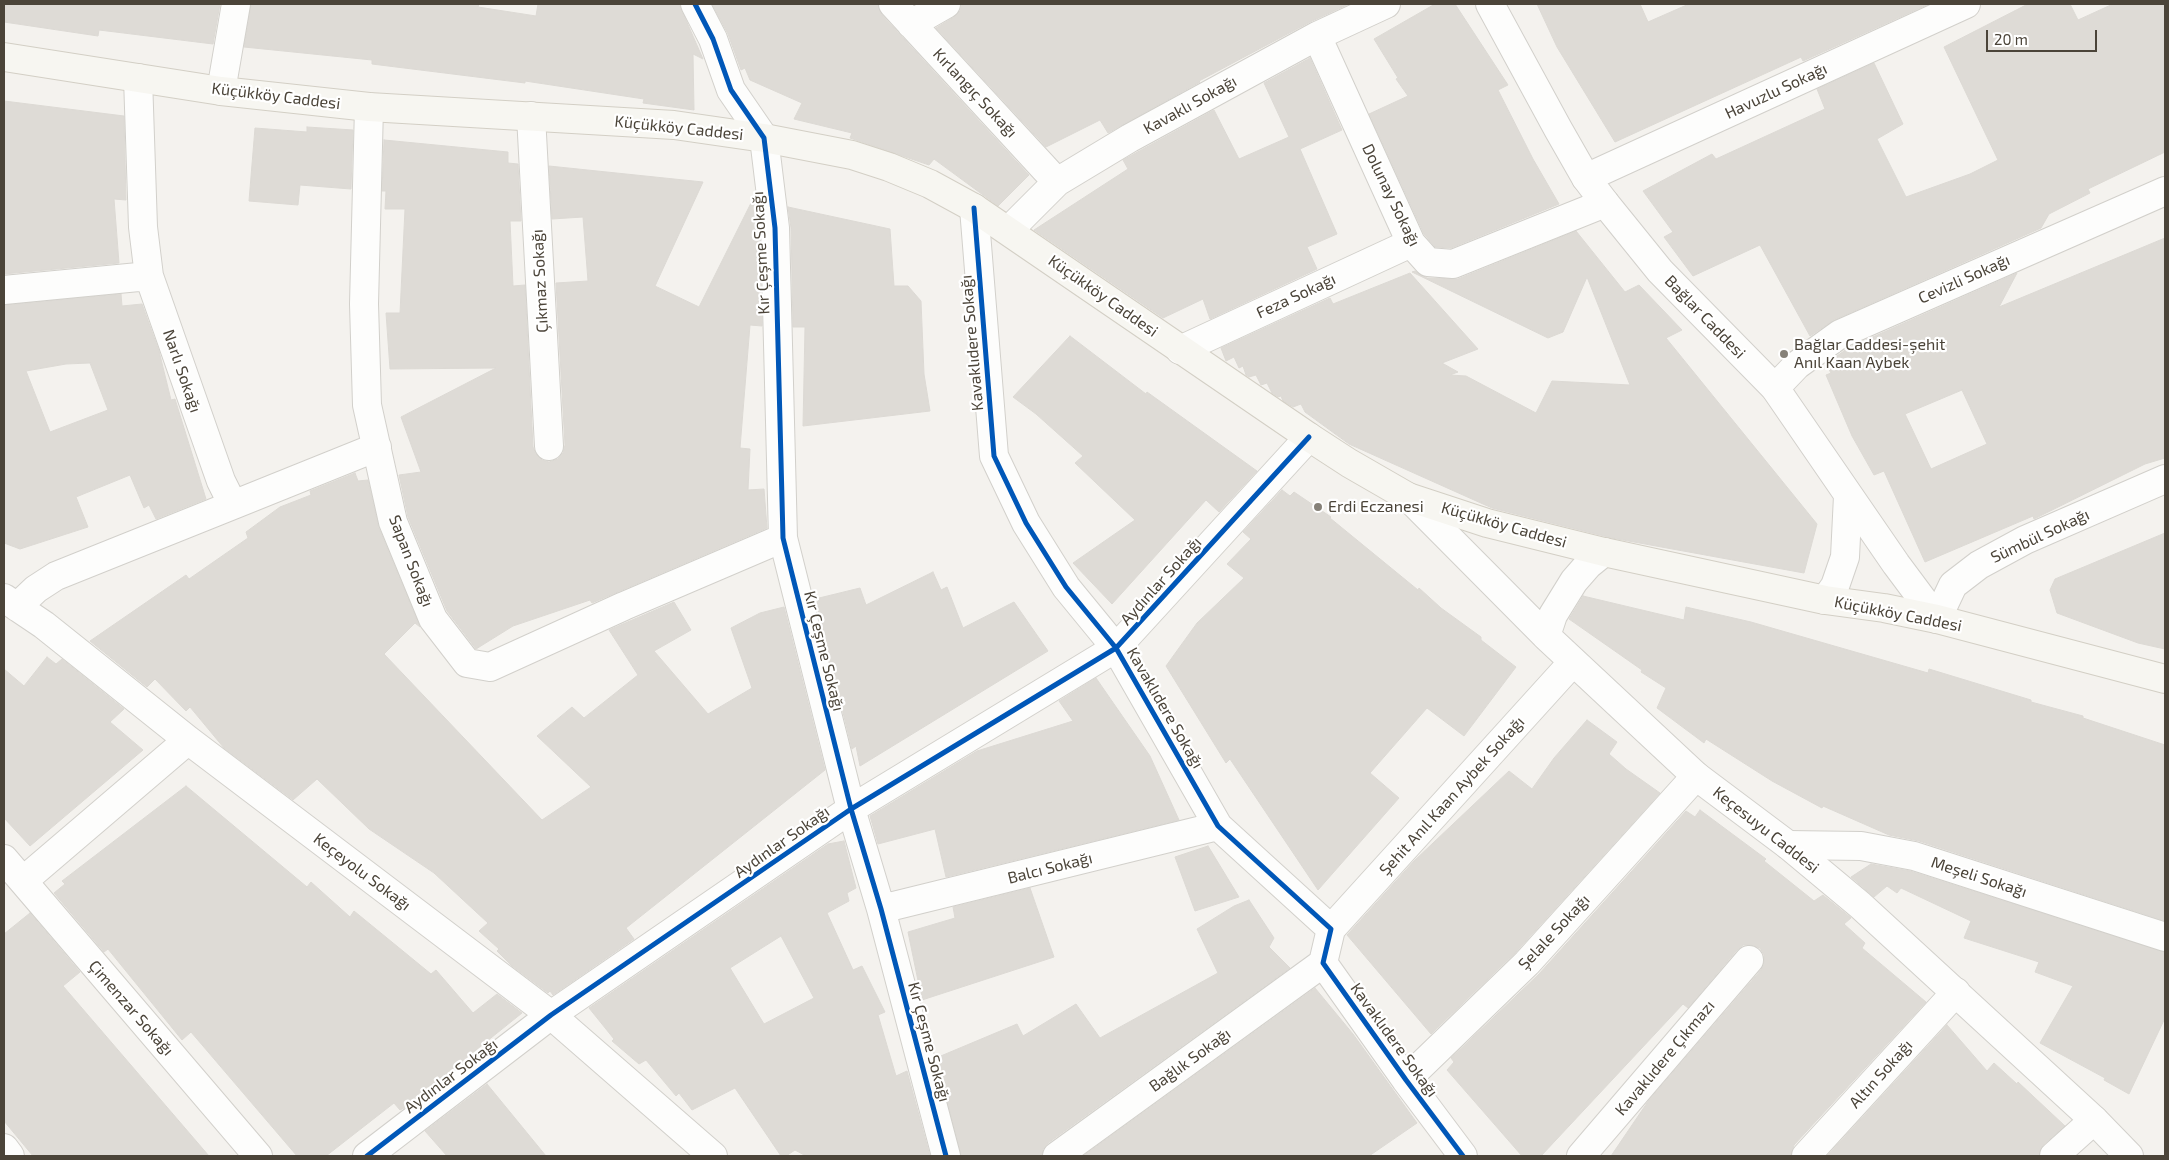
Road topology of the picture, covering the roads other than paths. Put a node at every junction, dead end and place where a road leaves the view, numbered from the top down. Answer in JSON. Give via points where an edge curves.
{"nodes":[{"id":1,"x":236,"y":4,"type":"edge"},
{"id":2,"x":695,"y":4,"type":"edge"},
{"id":3,"x":893,"y":4,"type":"edge"},
{"id":4,"x":946,"y":4,"type":"edge"},
{"id":5,"x":1386,"y":4,"type":"edge"},
{"id":6,"x":1490,"y":4,"type":"edge"},
{"id":7,"x":1966,"y":4,"type":"edge"},
{"id":8,"x":911,"y":24,"type":"junction"},
{"id":9,"x":1317,"y":36,"type":"junction"},
{"id":10,"x":4,"y":57,"type":"edge"},
{"id":11,"x":138,"y":78,"type":"junction"},
{"id":12,"x":222,"y":91,"type":"junction"},
{"id":13,"x":369,"y":107,"type":"junction"},
{"id":14,"x":531,"y":116,"type":"junction"},
{"id":15,"x":764,"y":138,"type":"junction"},
{"id":16,"x":1586,"y":178,"type":"junction"},
{"id":17,"x":1057,"y":182,"type":"junction"},
{"id":18,"x":2165,"y":191,"type":"edge"},
{"id":19,"x":1605,"y":203,"type":"junction"},
{"id":20,"x":974,"y":208,"type":"junction"},
{"id":21,"x":1009,"y":230,"type":"junction"},
{"id":22,"x":1411,"y":243,"type":"junction"},
{"id":23,"x":149,"y":276,"type":"junction"},
{"id":24,"x":4,"y":290,"type":"edge"},
{"id":25,"x":1180,"y":350,"type":"junction"},
{"id":26,"x":1775,"y":388,"type":"junction"},
{"id":27,"x":1309,"y":437,"type":"junction"},
{"id":28,"x":549,"y":446,"type":"dead end"},
{"id":29,"x":377,"y":447,"type":"junction"},
{"id":30,"x":2165,"y":479,"type":"edge"},
{"id":31,"x":1408,"y":496,"type":"junction"},
{"id":32,"x":1848,"y":496,"type":"junction"},
{"id":33,"x":233,"y":505,"type":"junction"},
{"id":34,"x":783,"y":538,"type":"junction"},
{"id":35,"x":1604,"y":552,"type":"junction"},
{"id":36,"x":1825,"y":600,"type":"junction"},
{"id":37,"x":10,"y":603,"type":"edge"},
{"id":38,"x":1937,"y":619,"type":"junction"},
{"id":39,"x":1546,"y":636,"type":"junction"},
{"id":40,"x":1116,"y":648,"type":"junction"},
{"id":41,"x":1573,"y":662,"type":"junction"},
{"id":42,"x":2165,"y":679,"type":"edge"},
{"id":43,"x":188,"y":740,"type":"junction"},
{"id":44,"x":1696,"y":776,"type":"junction"},
{"id":45,"x":851,"y":809,"type":"junction"},
{"id":46,"x":1218,"y":826,"type":"junction"},
{"id":47,"x":1788,"y":845,"type":"junction"},
{"id":48,"x":4,"y":859,"type":"edge"},
{"id":49,"x":22,"y":881,"type":"junction"},
{"id":50,"x":881,"y":910,"type":"junction"},
{"id":51,"x":1331,"y":930,"type":"junction"},
{"id":52,"x":2165,"y":937,"type":"edge"},
{"id":53,"x":1749,"y":960,"type":"dead end"},
{"id":54,"x":1323,"y":963,"type":"junction"},
{"id":55,"x":1956,"y":992,"type":"junction"},
{"id":56,"x":551,"y":1015,"type":"junction"},
{"id":57,"x":1406,"y":1080,"type":"junction"},
{"id":58,"x":2094,"y":1120,"type":"junction"},
{"id":59,"x":4,"y":1148,"type":"edge"},
{"id":60,"x":10,"y":1156,"type":"edge"},
{"id":61,"x":258,"y":1156,"type":"edge"},
{"id":62,"x":367,"y":1156,"type":"edge"},
{"id":63,"x":713,"y":1156,"type":"edge"},
{"id":64,"x":946,"y":1156,"type":"edge"},
{"id":65,"x":1057,"y":1156,"type":"edge"},
{"id":66,"x":1463,"y":1156,"type":"edge"},
{"id":67,"x":1581,"y":1156,"type":"edge"},
{"id":68,"x":1806,"y":1156,"type":"edge"},
{"id":69,"x":2054,"y":1156,"type":"edge"},
{"id":70,"x":2130,"y":1156,"type":"edge"}],
"edges":[{"from":1,"to":12,"type":"street"},
{"from":2,"to":15,"type":"street","via":[[713,39],[731,90]]},
{"from":3,"to":8,"type":"street","name":"Kırlangıç Sokağı"},
{"from":4,"to":8,"type":"street"},
{"from":5,"to":9,"type":"street","name":"Kavaklı Sokağı"},
{"from":6,"to":16,"type":"street","name":"Bağlar Caddesi"},
{"from":7,"to":16,"type":"street","name":"Havuzlu Sokağı"},
{"from":8,"to":17,"type":"street","name":"Kırlangıç Sokağı"},
{"from":9,"to":17,"type":"street","name":"Kavaklı Sokağı","via":[[1130,138]]},
{"from":9,"to":22,"type":"street","name":"Dolunay Sokağı"},
{"from":10,"to":11,"type":"main road","name":"Küçükköy Caddesi"},
{"from":11,"to":12,"type":"main road","name":"Küçükköy Caddesi"},
{"from":11,"to":23,"type":"street","name":"Narlı Sokağı"},
{"from":12,"to":13,"type":"main road","name":"Küçükköy Caddesi"},
{"from":13,"to":14,"type":"main road","name":"Küçükköy Caddesi"},
{"from":13,"to":29,"type":"street","name":"Sapan Sokağı","via":[[364,304],[368,405]]},
{"from":14,"to":15,"type":"main road","name":"Küçükköy Caddesi","via":[[674,125]]},
{"from":14,"to":28,"type":"street","name":"Çıkmaz Sokağı"},
{"from":15,"to":20,"type":"main road","name":"Küçükköy Caddesi","via":[[852,155],[889,167],[930,184]]},
{"from":15,"to":34,"type":"street","name":"Kır Çeşme Sokağı","via":[[775,228]]},
{"from":16,"to":19,"type":"street","name":"Bağlar Caddesi"},
{"from":17,"to":21,"type":"street","name":"Kavaklı Sokağı"},
{"from":18,"to":26,"type":"street","name":"Cevizli Sokağı","via":[[1840,334],[1798,364]]},
{"from":19,"to":22,"type":"street","name":"Dolunay Sokağı","via":[[1453,264],[1428,262]]},
{"from":19,"to":26,"type":"street","name":"Bağlar Caddesi","via":[[1660,271]]},
{"from":20,"to":21,"type":"main road","name":"Küçükköy Caddesi"},
{"from":20,"to":40,"type":"street","name":"Kavaklıdere Sokağı","via":[[994,456],[1026,523],[1066,587]]},
{"from":21,"to":25,"type":"main road","name":"Küçükköy Caddesi"},
{"from":22,"to":25,"type":"street","name":"Feza Sokağı"},
{"from":23,"to":24,"type":"street"},
{"from":23,"to":33,"type":"street","name":"Narlı Sokağı","via":[[221,481]]},
{"from":25,"to":27,"type":"main road","name":"Küçükköy Caddesi"},
{"from":26,"to":32,"type":"street","name":"Bağlar Caddesi"},
{"from":27,"to":31,"type":"main road","name":"Küçükköy Caddesi"},
{"from":27,"to":40,"type":"street","name":"Aydınlar Sokağı"},
{"from":29,"to":33,"type":"street"},
{"from":29,"to":34,"type":"street","name":"Sapan Sokağı","via":[[393,522],[433,619],[467,663],[490,667]]},
{"from":30,"to":38,"type":"street","name":"Sümbül Sokağı","via":[[2025,540],[1979,565],[1953,585]]},
{"from":31,"to":35,"type":"main road","name":"Küçükköy Caddesi","via":[[1487,523]]},
{"from":31,"to":39,"type":"street","name":"Keçesuyu Caddesi"},
{"from":32,"to":36,"type":"street","via":[[1845,557],[1835,586]]},
{"from":32,"to":38,"type":"street","name":"Bağlar Caddesi"},
{"from":33,"to":37,"type":"street","via":[[56,576]]},
{"from":34,"to":45,"type":"street","name":"Kır Çeşme Sokağı"},
{"from":35,"to":36,"type":"main road","name":"Küçükköy Caddesi"},
{"from":35,"to":39,"type":"street","via":[[1574,581],[1553,615]]},
{"from":36,"to":38,"type":"main road","name":"Küçükköy Caddesi"},
{"from":37,"to":43,"type":"street","name":"Keçeyolu Sokağı","via":[[44,625]]},
{"from":38,"to":42,"type":"main road","name":"Küçükköy Caddesi"},
{"from":39,"to":41,"type":"street","name":"Keçesuyu Caddesi"},
{"from":40,"to":45,"type":"street","name":"Aydınlar Sokağı"},
{"from":40,"to":46,"type":"street","name":"Kavaklıdere Sokağı"},
{"from":41,"to":44,"type":"street","name":"Keçesuyu Caddesi"},
{"from":41,"to":51,"type":"street","name":"Şehit Anıl Kaan Aybek Sokağı"},
{"from":43,"to":49,"type":"street"},
{"from":43,"to":56,"type":"street","name":"Keçeyolu Sokağı"},
{"from":44,"to":47,"type":"street","name":"Keçesuyu Caddesi"},
{"from":44,"to":57,"type":"street","name":"Şelale Sokağı","via":[[1527,962]]},
{"from":45,"to":50,"type":"street","name":"Kır Çeşme Sokağı"},
{"from":45,"to":56,"type":"street","name":"Aydınlar Sokağı"},
{"from":46,"to":50,"type":"street","name":"Balcı Sokağı"},
{"from":46,"to":51,"type":"street","name":"Kavaklıdere Sokağı"},
{"from":47,"to":52,"type":"street","name":"Meşeli Sokağı","via":[[1861,846],[1914,856]]},
{"from":47,"to":55,"type":"street","name":"Keçesuyu Caddesi"},
{"from":48,"to":49,"type":"street","name":"Çimenzar Sokağı"},
{"from":49,"to":61,"type":"street","name":"Çimenzar Sokağı"},
{"from":50,"to":64,"type":"street","name":"Kır Çeşme Sokağı"},
{"from":51,"to":54,"type":"street"},
{"from":53,"to":67,"type":"street","name":"Kavaklıdere Çıkmazı"},
{"from":54,"to":57,"type":"street","name":"Kavaklıdere Sokağı"},
{"from":54,"to":65,"type":"street","name":"Bağlık Sokağı"},
{"from":55,"to":58,"type":"street","name":"Keçesuyu Caddesi"},
{"from":55,"to":68,"type":"street","name":"Altın Sokağı"},
{"from":56,"to":62,"type":"street","name":"Aydınlar Sokağı"},
{"from":56,"to":63,"type":"street","name":"Keçeyolu Sokağı"},
{"from":57,"to":66,"type":"street","name":"Kavaklıdere Sokağı"},
{"from":58,"to":69,"type":"street"},
{"from":58,"to":70,"type":"street","name":"Keçesuyu Caddesi"},
{"from":59,"to":60,"type":"street"}]}
